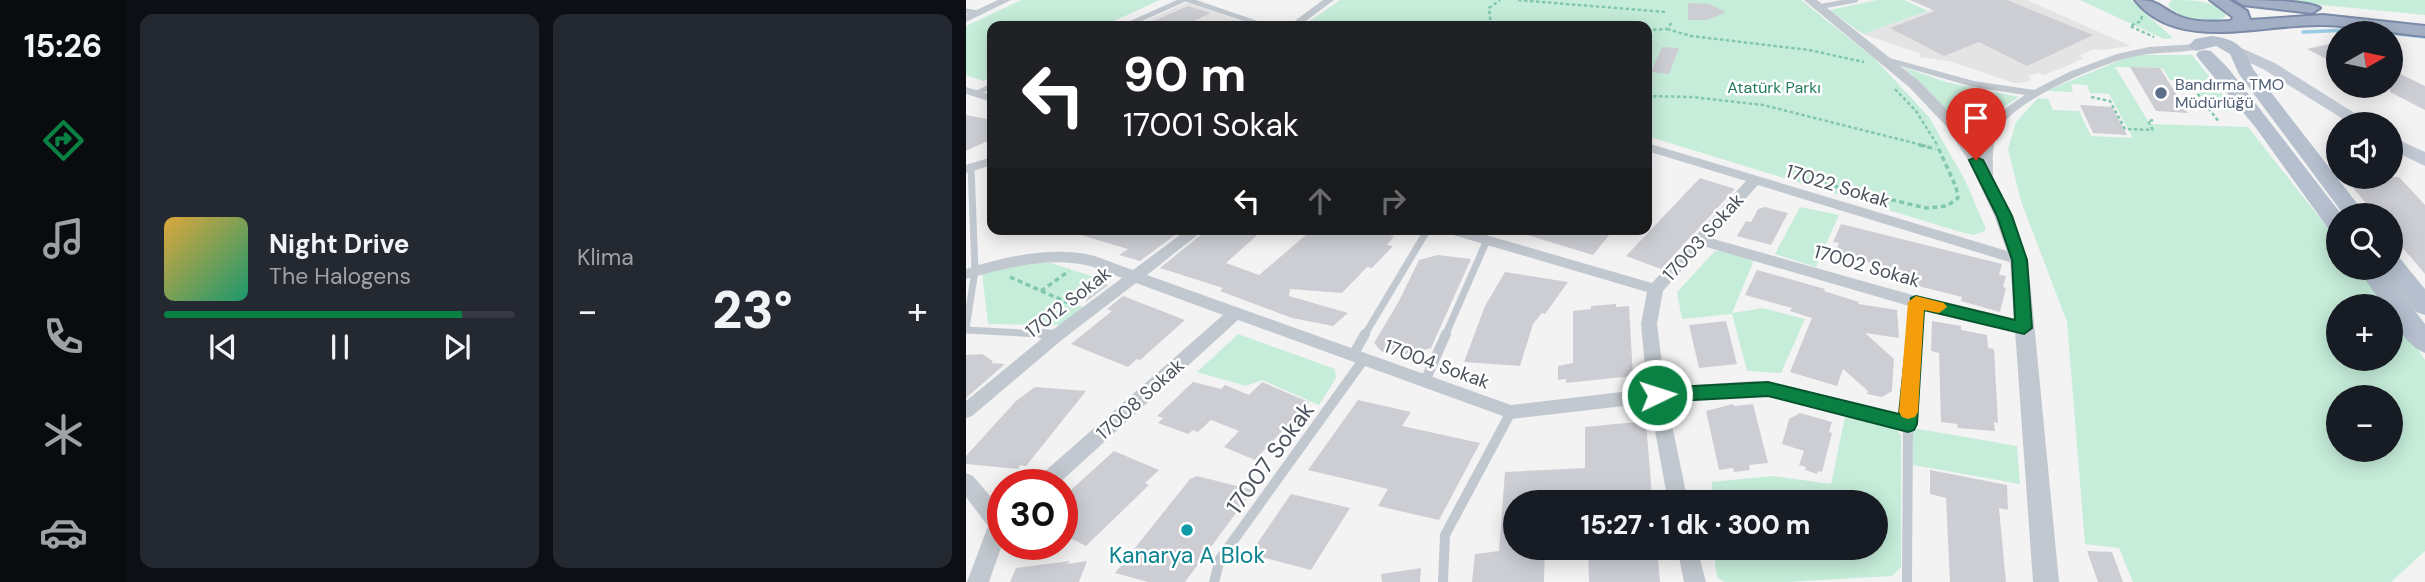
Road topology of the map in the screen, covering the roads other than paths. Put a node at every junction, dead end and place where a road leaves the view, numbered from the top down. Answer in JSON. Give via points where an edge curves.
{"nodes":[{"id":1,"x":1006,"y":0,"type":"edge"},
{"id":2,"x":1184,"y":0,"type":"edge"},
{"id":3,"x":1329,"y":0,"type":"edge"},
{"id":4,"x":1856,"y":0,"type":"edge"},
{"id":5,"x":2218,"y":0,"type":"edge"},
{"id":6,"x":2243,"y":0,"type":"edge"},
{"id":7,"x":1814,"y":4,"type":"edge"},
{"id":8,"x":2149,"y":7,"type":"edge"},
{"id":9,"x":966,"y":11,"type":"edge"},
{"id":10,"x":979,"y":13,"type":"junction"},
{"id":11,"x":966,"y":19,"type":"edge"},
{"id":12,"x":1136,"y":21,"type":"edge"},
{"id":13,"x":1252,"y":21,"type":"edge"},
{"id":14,"x":1300,"y":21,"type":"edge"},
{"id":15,"x":2425,"y":21,"type":"edge"},
{"id":16,"x":2235,"y":25,"type":"junction"},
{"id":17,"x":2425,"y":31,"type":"edge"},
{"id":18,"x":2200,"y":50,"type":"junction"},
{"id":19,"x":2238,"y":53,"type":"junction"},
{"id":20,"x":1886,"y":60,"type":"junction"},
{"id":21,"x":2034,"y":93,"type":"junction"},
{"id":22,"x":2344,"y":112,"type":"edge"},
{"id":23,"x":2403,"y":148,"type":"edge"},
{"id":24,"x":1652,"y":149,"type":"edge"},
{"id":25,"x":2425,"y":160,"type":"edge"},
{"id":26,"x":987,"y":162,"type":"edge"},
{"id":27,"x":968,"y":168,"type":"edge"},
{"id":28,"x":1986,"y":178,"type":"junction"},
{"id":29,"x":1754,"y":181,"type":"junction"},
{"id":30,"x":2346,"y":203,"type":"edge"},
{"id":31,"x":2326,"y":210,"type":"edge"},
{"id":32,"x":1190,"y":235,"type":"edge"},
{"id":33,"x":1425,"y":235,"type":"edge"},
{"id":34,"x":1469,"y":235,"type":"edge"},
{"id":35,"x":1487,"y":240,"type":"junction"},
{"id":36,"x":1699,"y":240,"type":"junction"},
{"id":37,"x":2020,"y":260,"type":"junction"},
{"id":38,"x":977,"y":271,"type":"edge"},
{"id":39,"x":1135,"y":277,"type":"junction"},
{"id":40,"x":2403,"y":278,"type":"edge"},
{"id":41,"x":2378,"y":280,"type":"edge"},
{"id":42,"x":1656,"y":289,"type":"junction"},
{"id":43,"x":1916,"y":302,"type":"junction"},
{"id":44,"x":2425,"y":306,"type":"edge"},
{"id":45,"x":1236,"y":313,"type":"junction"},
{"id":46,"x":2024,"y":328,"type":"junction"},
{"id":47,"x":966,"y":329,"type":"edge"},
{"id":48,"x":1057,"y":335,"type":"junction"},
{"id":49,"x":2425,"y":343,"type":"edge"},
{"id":50,"x":1359,"y":357,"type":"junction"},
{"id":51,"x":1425,"y":382,"type":"junction"},
{"id":52,"x":1657,"y":395,"type":"junction"},
{"id":53,"x":966,"y":411,"type":"edge"},
{"id":54,"x":1511,"y":412,"type":"junction"},
{"id":55,"x":1908,"y":424,"type":"junction"},
{"id":56,"x":1061,"y":469,"type":"edge"},
{"id":57,"x":966,"y":482,"type":"edge"},
{"id":58,"x":1676,"y":490,"type":"edge"},
{"id":59,"x":987,"y":506,"type":"edge"},
{"id":60,"x":987,"y":559,"type":"edge"},
{"id":61,"x":1690,"y":560,"type":"edge"},
{"id":62,"x":978,"y":582,"type":"edge"},
{"id":63,"x":1214,"y":582,"type":"edge"},
{"id":64,"x":1443,"y":582,"type":"edge"},
{"id":65,"x":1695,"y":582,"type":"edge"},
{"id":66,"x":1907,"y":582,"type":"edge"},
{"id":67,"x":2046,"y":582,"type":"edge"}],
"edges":[{"from":1,"to":10,"type":"street"},
{"from":2,"to":12,"type":"lane"},
{"from":2,"to":13,"type":"street"},
{"from":3,"to":14,"type":"street"},
{"from":4,"to":7,"type":"lane"},
{"from":5,"to":16,"type":"highway","via":[[2241,15]]},
{"from":6,"to":15,"type":"highway"},
{"from":7,"to":20,"type":"street"},
{"from":8,"to":16,"type":"highway","via":[[2195,26],[2216,29]]},
{"from":8,"to":18,"type":"main road","via":[[2186,32]]},
{"from":9,"to":10,"type":"lane"},
{"from":10,"to":11,"type":"street"},
{"from":16,"to":17,"type":"highway","via":[[2323,20]]},
{"from":16,"to":19,"type":"main road","via":[[2231,37]]},
{"from":18,"to":19,"type":"main road","via":[[2223,60],[2234,59]]},
{"from":18,"to":21,"type":"street","via":[[2120,56]]},
{"from":18,"to":31,"type":"main road","via":[[2237,91]]},
{"from":19,"to":22,"type":"main road","via":[[2262,61]]},
{"from":19,"to":30,"type":"main road","via":[[2245,70]]},
{"from":20,"to":21,"type":"street","via":[[1973,84]]},
{"from":20,"to":28,"type":"street","via":[[1943,114]]},
{"from":21,"to":28,"type":"street","via":[[1996,124],[1988,139]]},
{"from":23,"to":25,"type":"main road"},
{"from":24,"to":29,"type":"street","name":"17022 Sokak"},
{"from":26,"to":27,"type":"street"},
{"from":27,"to":38,"type":"lane"},
{"from":28,"to":37,"type":"street"},
{"from":29,"to":36,"type":"street","name":"17003 Sokak"},
{"from":29,"to":37,"type":"street","name":"17022 Sokak"},
{"from":32,"to":39,"type":"street","name":"17012 Sokak"},
{"from":33,"to":50,"type":"lane","name":"17007 Sokak"},
{"from":34,"to":35,"type":"street"},
{"from":35,"to":42,"type":"street"},
{"from":35,"to":51,"type":"lane"},
{"from":36,"to":42,"type":"street","name":"17003 Sokak"},
{"from":36,"to":43,"type":"street","name":"17002 Sokak"},
{"from":37,"to":46,"type":"street"},
{"from":38,"to":39,"type":"street","name":"17004 Sokak","via":[[1050,257],[1085,259]]},
{"from":38,"to":47,"type":"lane"},
{"from":39,"to":45,"type":"street","name":"17004 Sokak"},
{"from":39,"to":48,"type":"street","name":"17012 Sokak"},
{"from":40,"to":44,"type":"main road"},
{"from":41,"to":49,"type":"main road"},
{"from":42,"to":52,"type":"street","name":"17003 Sokak","via":[[1649,324]]},
{"from":43,"to":46,"type":"street","name":"17002 Sokak"},
{"from":43,"to":55,"type":"lane"},
{"from":45,"to":50,"type":"street","name":"17004 Sokak"},
{"from":45,"to":56,"type":"street","name":"17008 Sokak"},
{"from":46,"to":67,"type":"street"},
{"from":47,"to":48,"type":"lane"},
{"from":48,"to":53,"type":"street","name":"17012 Sokak"},
{"from":50,"to":51,"type":"street","name":"17004 Sokak"},
{"from":50,"to":63,"type":"lane","name":"17007 Sokak","via":[[1220,559]]},
{"from":51,"to":54,"type":"street","name":"17004 Sokak"},
{"from":52,"to":54,"type":"street","name":"17004 Sokak"},
{"from":52,"to":55,"type":"street","name":"17004 Sokak","via":[[1768,389]]},
{"from":52,"to":58,"type":"street","name":"17003 Sokak"},
{"from":54,"to":64,"type":"lane","via":[[1445,535]]},
{"from":55,"to":66,"type":"lane"},
{"from":57,"to":59,"type":"street"},
{"from":60,"to":62,"type":"street"},
{"from":61,"to":65,"type":"street"}]}
